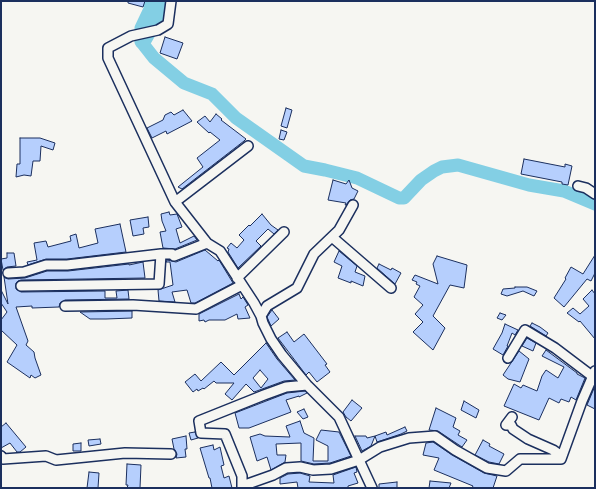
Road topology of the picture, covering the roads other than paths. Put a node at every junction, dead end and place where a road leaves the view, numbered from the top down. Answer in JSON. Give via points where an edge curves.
{"nodes":[{"id":1,"x":171,"y":1,"type":"edge"},
{"id":2,"x":248,"y":146,"type":"dead end"},
{"id":3,"x":578,"y":186,"type":"dead end"},
{"id":4,"x":595,"y":194,"type":"edge"},
{"id":5,"x":175,"y":202,"type":"junction"},
{"id":6,"x":353,"y":205,"type":"dead end"},
{"id":7,"x":284,"y":232,"type":"dead end"},
{"id":8,"x":332,"y":236,"type":"junction"},
{"id":9,"x":207,"y":243,"type":"junction"},
{"id":10,"x":161,"y":254,"type":"junction"},
{"id":11,"x":8,"y":273,"type":"dead end"},
{"id":12,"x":240,"y":281,"type":"junction"},
{"id":13,"x":21,"y":286,"type":"dead end"},
{"id":14,"x":391,"y":288,"type":"dead end"},
{"id":15,"x":65,"y":306,"type":"dead end"},
{"id":16,"x":261,"y":316,"type":"junction"},
{"id":17,"x":508,"y":358,"type":"dead end"},
{"id":18,"x":594,"y":374,"type":"edge"},
{"id":19,"x":307,"y":385,"type":"junction"},
{"id":20,"x":512,"y":417,"type":"dead end"},
{"id":21,"x":171,"y":454,"type":"dead end"},
{"id":22,"x":560,"y":455,"type":"dead end"},
{"id":23,"x":1,"y":456,"type":"edge"},
{"id":24,"x":359,"y":460,"type":"junction"},
{"id":25,"x":242,"y":487,"type":"edge"},
{"id":26,"x":372,"y":488,"type":"edge"}],
"edges":[{"from":1,"to":5,"type":"street","via":[[168,24],[158,30],[131,36],[108,48],[108,58]]},
{"from":2,"to":5,"type":"street"},
{"from":3,"to":4,"type":"street"},
{"from":5,"to":9,"type":"street"},
{"from":6,"to":8,"type":"street","via":[[339,230]]},
{"from":7,"to":12,"type":"street"},
{"from":8,"to":14,"type":"street"},
{"from":8,"to":16,"type":"street","via":[[314,254],[297,288],[267,306]]},
{"from":9,"to":10,"type":"street","via":[[174,256]]},
{"from":9,"to":12,"type":"street","via":[[220,251]]},
{"from":10,"to":11,"type":"street","via":[[46,266]]},
{"from":10,"to":13,"type":"street","via":[[159,284]]},
{"from":12,"to":15,"type":"street","via":[[196,309],[133,304]]},
{"from":12,"to":16,"type":"street"},
{"from":16,"to":19,"type":"street","via":[[271,339]]},
{"from":17,"to":18,"type":"street","via":[[525,330]]},
{"from":18,"to":24,"type":"street","via":[[562,459],[520,459],[506,472],[487,468],[435,436],[409,438],[380,447]]},
{"from":19,"to":24,"type":"street","via":[[339,417]]},
{"from":19,"to":25,"type":"street","via":[[286,387],[199,422],[201,433],[225,434],[242,476]]},
{"from":20,"to":22,"type":"street","via":[[506,425],[511,425],[528,439]]},
{"from":21,"to":23,"type":"street","via":[[124,453],[56,460],[46,456],[3,459]]},
{"from":24,"to":25,"type":"street","via":[[331,469],[286,468]]},
{"from":24,"to":26,"type":"street"}]}
